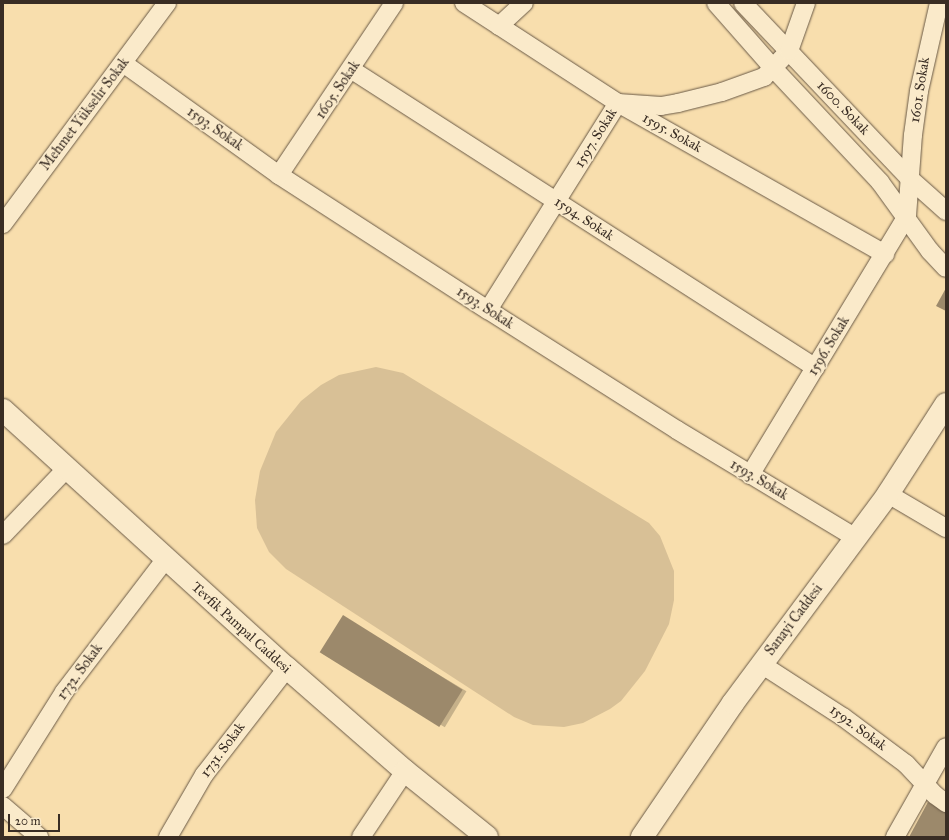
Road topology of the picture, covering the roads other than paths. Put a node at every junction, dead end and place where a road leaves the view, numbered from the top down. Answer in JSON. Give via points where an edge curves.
{"nodes":[{"id":1,"x":167,"y":3,"type":"edge"},
{"id":2,"x":394,"y":3,"type":"edge"},
{"id":3,"x":464,"y":3,"type":"edge"},
{"id":4,"x":524,"y":3,"type":"edge"},
{"id":5,"x":716,"y":3,"type":"edge"},
{"id":6,"x":744,"y":3,"type":"edge"},
{"id":7,"x":806,"y":3,"type":"edge"},
{"id":8,"x":939,"y":3,"type":"edge"},
{"id":9,"x":499,"y":26,"type":"junction"},
{"id":10,"x":789,"y":51,"type":"junction"},
{"id":11,"x":123,"y":63,"type":"junction"},
{"id":12,"x":774,"y":69,"type":"junction"},
{"id":13,"x":352,"y":70,"type":"junction"},
{"id":14,"x":618,"y":103,"type":"junction"},
{"id":15,"x":279,"y":175,"type":"junction"},
{"id":16,"x":909,"y":178,"type":"junction"},
{"id":17,"x":556,"y":201,"type":"junction"},
{"id":18,"x":946,"y":211,"type":"edge"},
{"id":19,"x":907,"y":216,"type":"junction"},
{"id":20,"x":3,"y":224,"type":"edge"},
{"id":21,"x":886,"y":254,"type":"junction"},
{"id":22,"x":946,"y":268,"type":"edge"},
{"id":23,"x":488,"y":310,"type":"junction"},
{"id":24,"x":816,"y":368,"type":"junction"},
{"id":25,"x":946,"y":404,"type":"edge"},
{"id":26,"x":3,"y":410,"type":"edge"},
{"id":27,"x":66,"y":469,"type":"junction"},
{"id":28,"x":750,"y":475,"type":"junction"},
{"id":29,"x":888,"y":494,"type":"junction"},
{"id":30,"x":946,"y":528,"type":"edge"},
{"id":31,"x":3,"y":535,"type":"edge"},
{"id":32,"x":856,"y":538,"type":"junction"},
{"id":33,"x":165,"y":560,"type":"junction"},
{"id":34,"x":761,"y":664,"type":"junction"},
{"id":35,"x":287,"y":668,"type":"junction"},
{"id":36,"x":946,"y":747,"type":"edge"},
{"id":37,"x":405,"y":771,"type":"junction"},
{"id":38,"x":924,"y":784,"type":"junction"},
{"id":39,"x":3,"y":789,"type":"edge"},
{"id":40,"x":946,"y":802,"type":"edge"},
{"id":41,"x":3,"y":806,"type":"edge"},
{"id":42,"x":39,"y":837,"type":"edge"},
{"id":43,"x":168,"y":837,"type":"edge"},
{"id":44,"x":361,"y":837,"type":"edge"},
{"id":45,"x":487,"y":837,"type":"edge"},
{"id":46,"x":642,"y":837,"type":"edge"},
{"id":47,"x":895,"y":837,"type":"edge"}],
"edges":[{"from":1,"to":11,"type":"street","name":"Mehmet Yükselir Sokak"},
{"from":2,"to":13,"type":"street","name":"1605. Sokak"},
{"from":3,"to":9,"type":"street","name":"1595. Sokak"},
{"from":4,"to":9,"type":"street"},
{"from":5,"to":12,"type":"street"},
{"from":6,"to":10,"type":"street","name":"1600. Sokak"},
{"from":7,"to":10,"type":"street"},
{"from":8,"to":16,"type":"street","name":"1601. Sokak","via":[[919,91]]},
{"from":9,"to":14,"type":"street","name":"1595. Sokak"},
{"from":10,"to":12,"type":"street"},
{"from":10,"to":16,"type":"street","name":"1600. Sokak"},
{"from":11,"to":15,"type":"street","name":"1593. Sokak"},
{"from":11,"to":20,"type":"street","name":"Mehmet Yükselir Sokak"},
{"from":12,"to":14,"type":"street","name":"1597. Sokak","via":[[746,84],[690,101],[661,106]]},
{"from":12,"to":19,"type":"street","via":[[858,157]]},
{"from":13,"to":15,"type":"street","name":"1605. Sokak"},
{"from":13,"to":17,"type":"street","name":"1594. Sokak"},
{"from":14,"to":17,"type":"street","name":"1597. Sokak"},
{"from":14,"to":21,"type":"street","name":"1595. Sokak"},
{"from":15,"to":23,"type":"street","name":"1593. Sokak"},
{"from":16,"to":18,"type":"street","name":"1600. Sokak"},
{"from":16,"to":19,"type":"street","name":"1601. Sokak"},
{"from":17,"to":23,"type":"street","name":"1597. Sokak"},
{"from":17,"to":24,"type":"street","name":"1594. Sokak"},
{"from":19,"to":21,"type":"street","name":"1596. Sokak"},
{"from":19,"to":22,"type":"street","via":[[930,251]]},
{"from":21,"to":24,"type":"street","name":"1596. Sokak"},
{"from":23,"to":28,"type":"street","name":"1593. Sokak"},
{"from":24,"to":28,"type":"street","name":"1596. Sokak"},
{"from":25,"to":29,"type":"street","name":"Sanayi Caddesi"},
{"from":26,"to":27,"type":"street","name":"Tevfik Pampal Caddesi"},
{"from":27,"to":31,"type":"street"},
{"from":27,"to":33,"type":"street","name":"Tevfik Pampal Caddesi"},
{"from":28,"to":32,"type":"street","name":"1593. Sokak"},
{"from":29,"to":30,"type":"street"},
{"from":29,"to":32,"type":"street","name":"Sanayi Caddesi"},
{"from":32,"to":34,"type":"street","name":"Sanayi Caddesi"},
{"from":33,"to":35,"type":"street","name":"Tevfik Pampal Caddesi"},
{"from":33,"to":39,"type":"street","name":"1732. Sokak","via":[[64,692]]},
{"from":34,"to":38,"type":"street","name":"1592. Sokak","via":[[874,740],[906,764]]},
{"from":34,"to":46,"type":"street","name":"Sanayi Caddesi"},
{"from":35,"to":37,"type":"street","name":"Tevfik Pampal Caddesi"},
{"from":35,"to":43,"type":"street","name":"1731. Sokak","via":[[204,775]]},
{"from":36,"to":38,"type":"street"},
{"from":37,"to":44,"type":"street"},
{"from":37,"to":45,"type":"street","name":"Tevfik Pampal Caddesi"},
{"from":38,"to":40,"type":"street","name":"1592. Sokak"},
{"from":38,"to":47,"type":"street"},
{"from":41,"to":42,"type":"street"}]}
